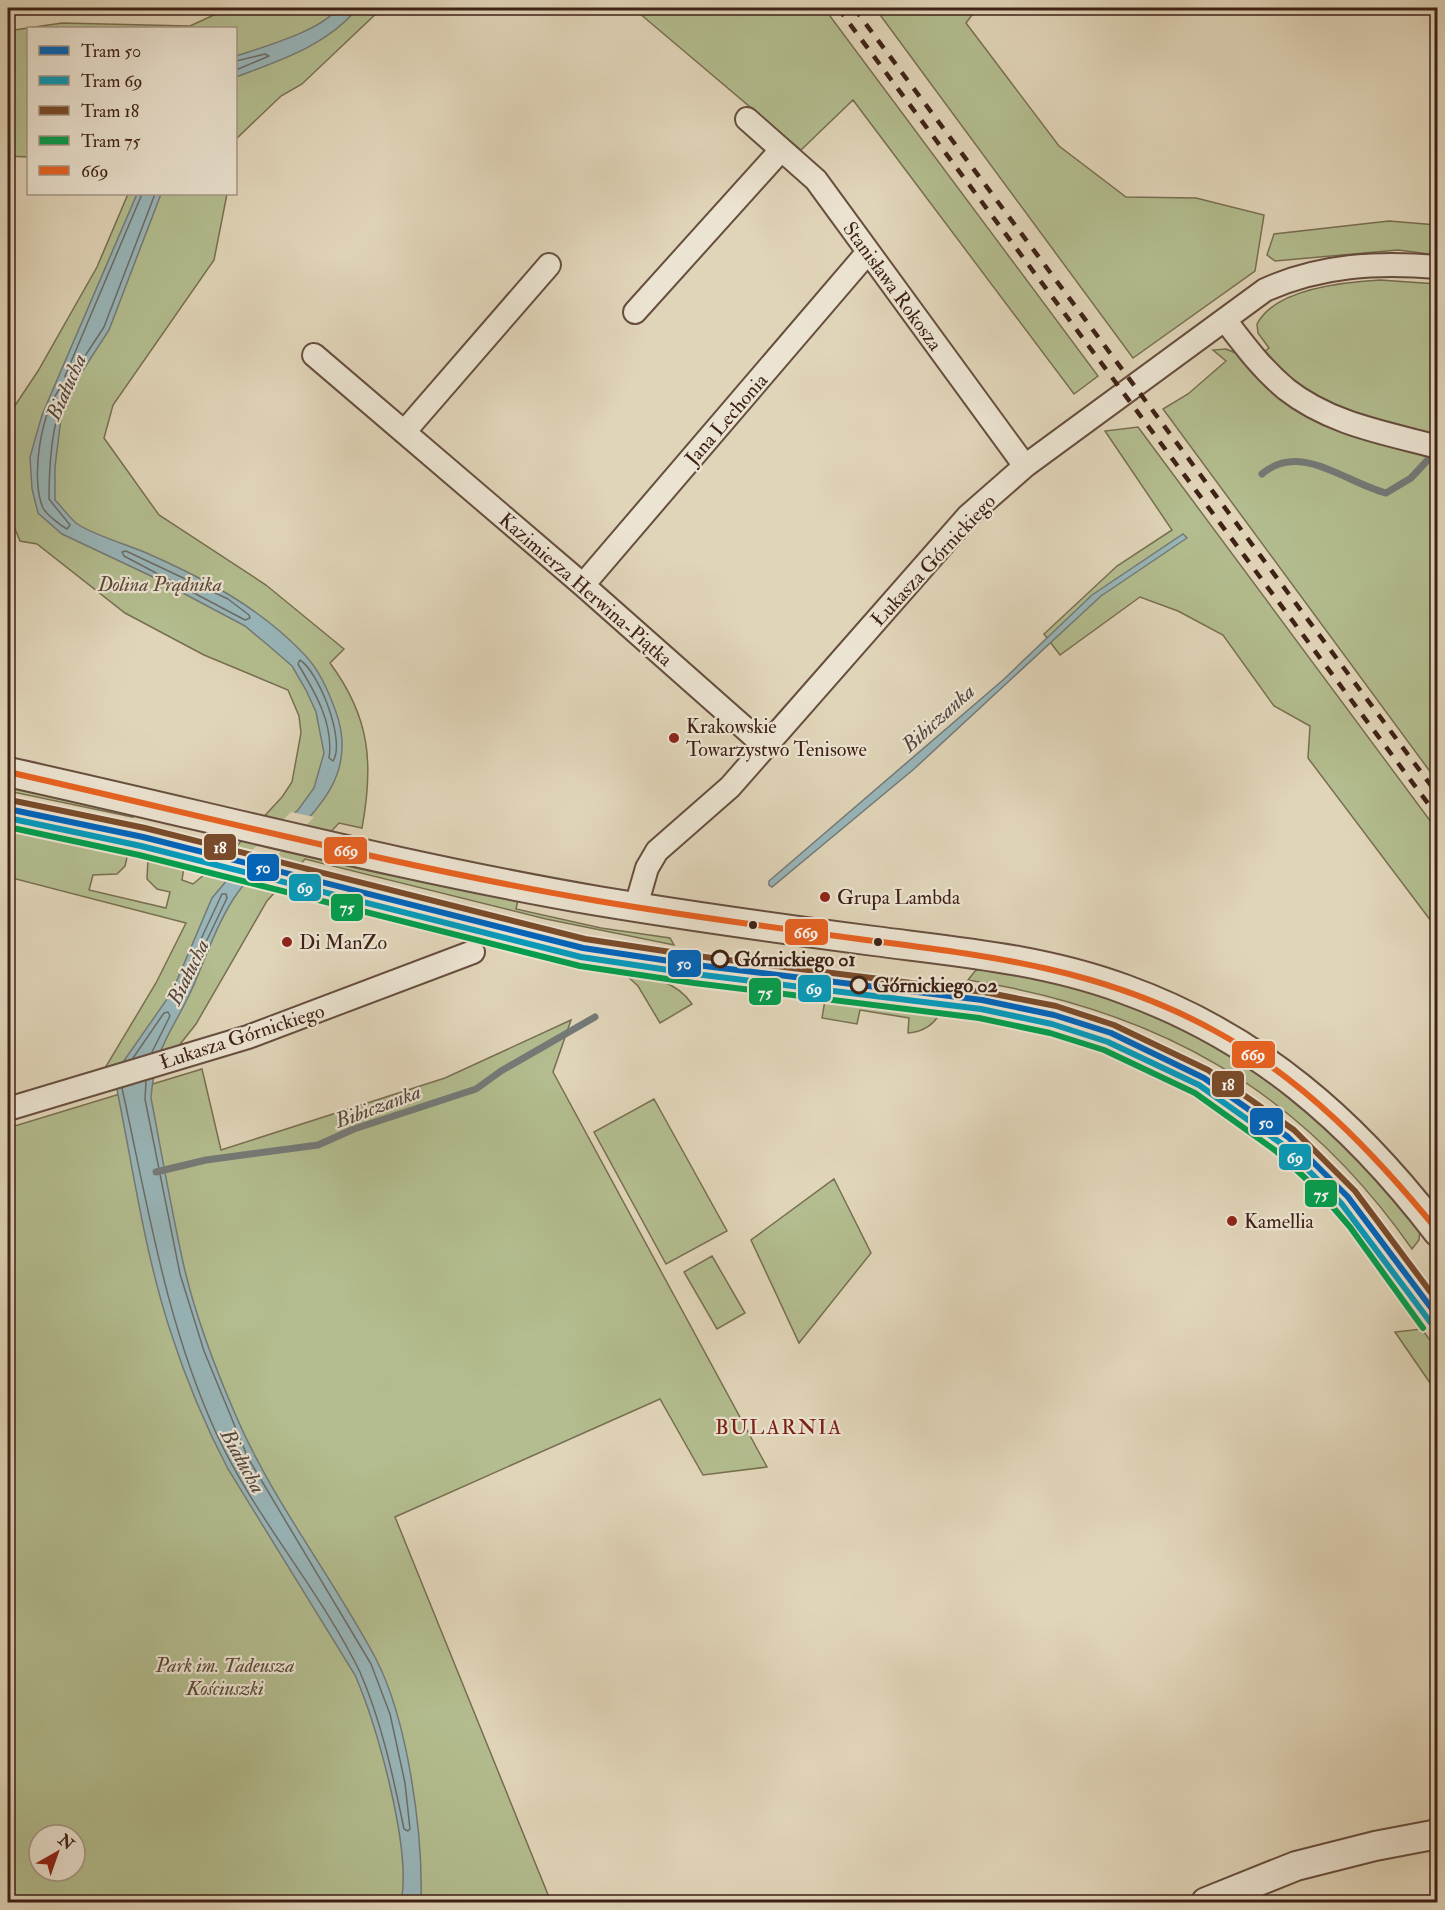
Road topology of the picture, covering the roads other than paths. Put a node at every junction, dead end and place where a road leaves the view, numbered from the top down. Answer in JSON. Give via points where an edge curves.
{"nodes":[{"id":1,"x":747,"y":119,"type":"dead end"},
{"id":2,"x":781,"y":150,"type":"junction"},
{"id":3,"x":868,"y":252,"type":"junction"},
{"id":4,"x":549,"y":265,"type":"dead end"},
{"id":5,"x":1437,"y":267,"type":"edge"},
{"id":6,"x":635,"y":312,"type":"dead end"},
{"id":7,"x":1224,"y":320,"type":"junction"},
{"id":8,"x":314,"y":355,"type":"dead end"},
{"id":9,"x":405,"y":431,"type":"junction"},
{"id":10,"x":1431,"y":445,"type":"edge"},
{"id":11,"x":1025,"y":466,"type":"junction"},
{"id":12,"x":583,"y":585,"type":"junction"},
{"id":13,"x":766,"y":747,"type":"junction"},
{"id":14,"x":8,"y":772,"type":"edge"},
{"id":15,"x":636,"y":906,"type":"junction"},
{"id":16,"x":472,"y":952,"type":"dead end"},
{"id":17,"x":8,"y":1109,"type":"edge"},
{"id":18,"x":1437,"y":1232,"type":"edge"},
{"id":19,"x":1437,"y":1834,"type":"edge"},
{"id":20,"x":1206,"y":1902,"type":"edge"}],
"edges":[{"from":1,"to":2,"type":"street","name":"Stanisława Rokosza"},
{"from":2,"to":3,"type":"street","name":"Stanisława Rokosza","via":[[816,180]]},
{"from":2,"to":6,"type":"street"},
{"from":3,"to":11,"type":"street","name":"Stanisława Rokosza"},
{"from":3,"to":12,"type":"street","name":"Jana Lechonia"},
{"from":4,"to":9,"type":"street"},
{"from":5,"to":7,"type":"street","name":"Łukasza Górnickiego","via":[[1347,267],[1295,276],[1265,290]]},
{"from":7,"to":10,"type":"street","via":[[1252,357],[1288,391],[1338,419]]},
{"from":7,"to":11,"type":"street","name":"Łukasza Górnickiego"},
{"from":8,"to":9,"type":"street","name":"Kazimierza Herwina-Piątka"},
{"from":9,"to":12,"type":"street","name":"Kazimierza Herwina-Piątka"},
{"from":11,"to":13,"type":"street","name":"Łukasza Górnickiego","via":[[968,516]]},
{"from":12,"to":13,"type":"street","name":"Kazimierza Herwina-Piątka"},
{"from":13,"to":15,"type":"street","name":"Łukasza Górnickiego","via":[[730,787],[657,851],[647,868]]},
{"from":14,"to":15,"type":"street","via":[[426,867]]},
{"from":15,"to":18,"type":"street","via":[[769,928],[1027,961],[1140,994],[1228,1037],[1298,1084],[1371,1150]]},
{"from":16,"to":17,"type":"street","name":"Łukasza Górnickiego","via":[[286,1023]]},
{"from":19,"to":20,"type":"street","via":[[1296,1866]]}]}
